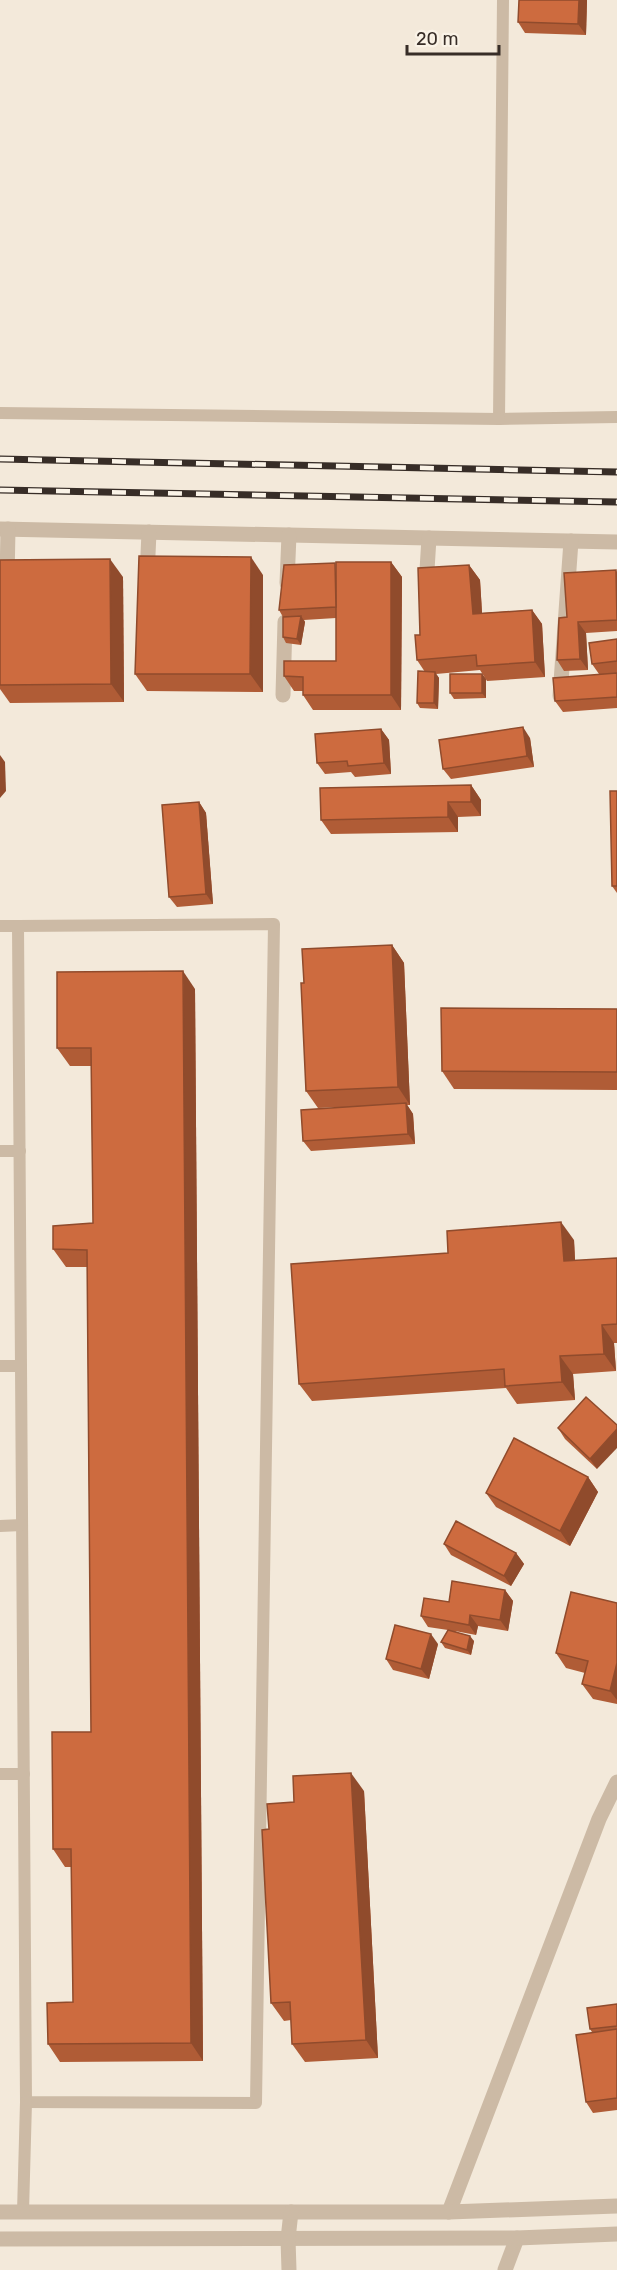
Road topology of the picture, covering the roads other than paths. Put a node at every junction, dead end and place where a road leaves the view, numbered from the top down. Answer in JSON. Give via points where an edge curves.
{"nodes":[{"id":1,"x":503,"y":0,"type":"edge"},
{"id":2,"x":0,"y":413,"type":"edge"},
{"id":3,"x":617,"y":417,"type":"edge"},
{"id":4,"x":499,"y":418,"type":"junction"},
{"id":5,"x":4,"y":529,"type":"edge"},
{"id":6,"x":149,"y":532,"type":"junction"},
{"id":7,"x":289,"y":535,"type":"junction"},
{"id":8,"x":429,"y":538,"type":"junction"},
{"id":9,"x":571,"y":541,"type":"junction"},
{"id":10,"x":617,"y":542,"type":"edge"},
{"id":11,"x":147,"y":590,"type":"edge"},
{"id":12,"x":7,"y":598,"type":"edge"},
{"id":13,"x":425,"y":606,"type":"edge"},
{"id":14,"x":283,"y":695,"type":"edge"},
{"id":15,"x":560,"y":700,"type":"edge"},
{"id":16,"x":0,"y":926,"type":"edge"},
{"id":17,"x":18,"y":926,"type":"junction"},
{"id":18,"x":0,"y":1151,"type":"edge"},
{"id":19,"x":20,"y":1151,"type":"junction"},
{"id":20,"x":0,"y":1366,"type":"edge"},
{"id":21,"x":21,"y":1366,"type":"junction"},
{"id":22,"x":0,"y":1526,"type":"edge"},
{"id":23,"x":22,"y":1526,"type":"junction"},
{"id":24,"x":0,"y":1774,"type":"edge"},
{"id":25,"x":24,"y":1774,"type":"junction"},
{"id":26,"x":617,"y":1782,"type":"edge"},
{"id":27,"x":26,"y":2102,"type":"junction"},
{"id":28,"x":617,"y":2206,"type":"edge"},
{"id":29,"x":0,"y":2212,"type":"edge"},
{"id":30,"x":23,"y":2212,"type":"junction"},
{"id":31,"x":291,"y":2212,"type":"junction"},
{"id":32,"x":449,"y":2212,"type":"junction"},
{"id":33,"x":617,"y":2234,"type":"edge"},
{"id":34,"x":517,"y":2238,"type":"junction"},
{"id":35,"x":0,"y":2239,"type":"edge"},
{"id":36,"x":288,"y":2239,"type":"junction"},
{"id":37,"x":289,"y":2270,"type":"edge"},
{"id":38,"x":505,"y":2270,"type":"edge"}],
"edges":[{"from":1,"to":4,"type":"lane"},
{"from":2,"to":4,"type":"lane"},
{"from":3,"to":4,"type":"lane"},
{"from":5,"to":6,"type":"street"},
{"from":5,"to":12,"type":"street"},
{"from":6,"to":7,"type":"street"},
{"from":6,"to":11,"type":"street"},
{"from":7,"to":8,"type":"street"},
{"from":7,"to":14,"type":"street"},
{"from":8,"to":9,"type":"street"},
{"from":8,"to":13,"type":"street"},
{"from":9,"to":10,"type":"street"},
{"from":9,"to":15,"type":"street"},
{"from":16,"to":17,"type":"lane"},
{"from":17,"to":19,"type":"lane"},
{"from":17,"to":27,"type":"lane","via":[[274,924],[256,2103]]},
{"from":18,"to":19,"type":"lane"},
{"from":19,"to":21,"type":"lane"},
{"from":20,"to":21,"type":"lane"},
{"from":21,"to":23,"type":"lane"},
{"from":22,"to":23,"type":"lane"},
{"from":23,"to":25,"type":"lane"},
{"from":24,"to":25,"type":"lane"},
{"from":25,"to":27,"type":"lane"},
{"from":26,"to":32,"type":"street"},
{"from":27,"to":30,"type":"lane"},
{"from":28,"to":32,"type":"street"},
{"from":29,"to":30,"type":"street"},
{"from":30,"to":31,"type":"street"},
{"from":31,"to":32,"type":"street"},
{"from":31,"to":36,"type":"street"},
{"from":33,"to":34,"type":"street"},
{"from":34,"to":36,"type":"street"},
{"from":34,"to":38,"type":"street"},
{"from":35,"to":36,"type":"street"},
{"from":36,"to":37,"type":"street"}]}
